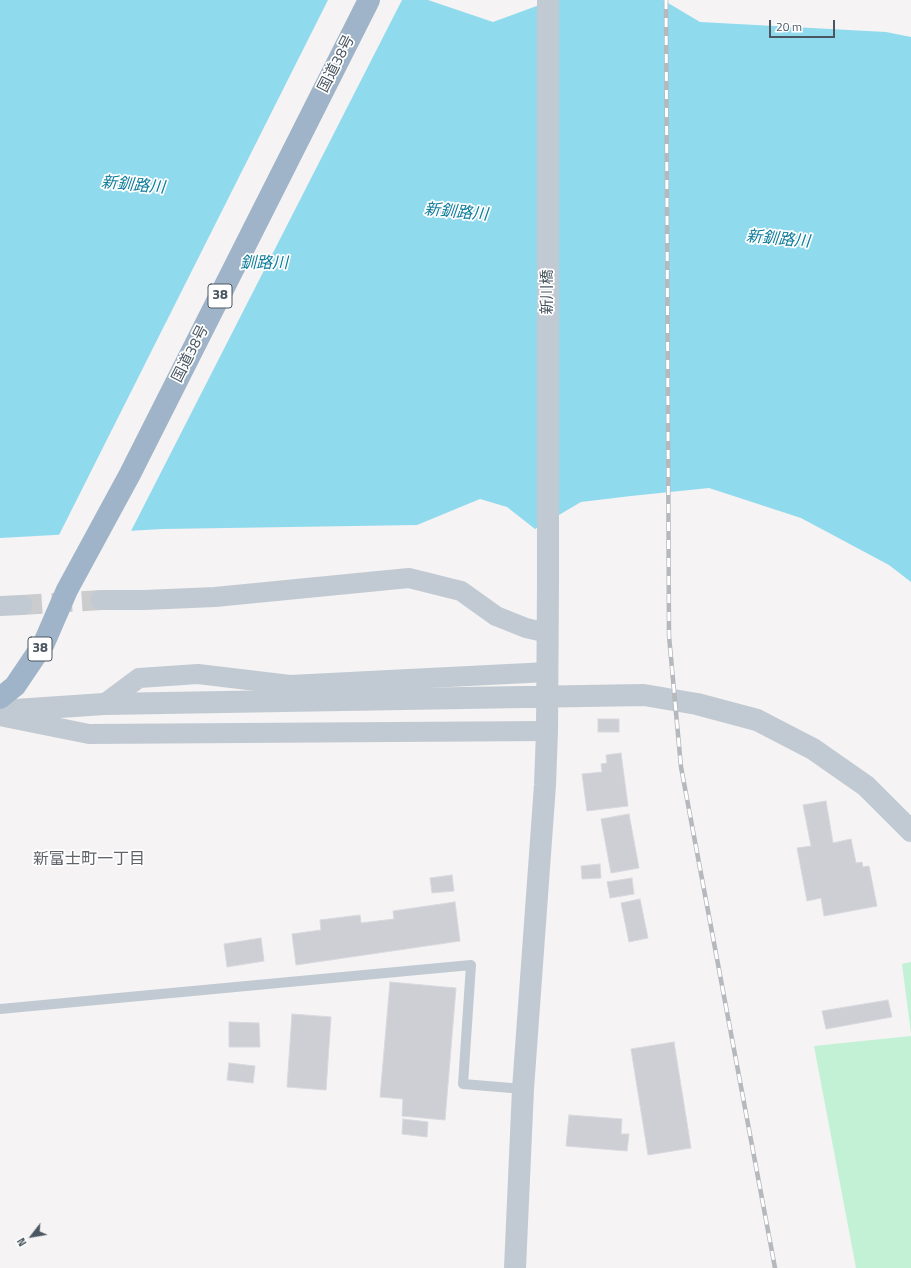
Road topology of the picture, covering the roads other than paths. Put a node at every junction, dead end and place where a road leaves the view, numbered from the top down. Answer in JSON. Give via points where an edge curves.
{"nodes":[{"id":1,"x":369,"y":0,"type":"edge"},
{"id":2,"x":548,"y":0,"type":"edge"},
{"id":3,"x":101,"y":600,"type":"tunnel mouth"},
{"id":4,"x":22,"y":605,"type":"tunnel mouth"},
{"id":5,"x":0,"y":606,"type":"edge"},
{"id":6,"x":548,"y":633,"type":"junction"},
{"id":7,"x":548,"y":672,"type":"junction"},
{"id":8,"x":0,"y":698,"type":"edge"},
{"id":9,"x":104,"y":704,"type":"junction"},
{"id":10,"x":0,"y":711,"type":"edge"},
{"id":11,"x":0,"y":716,"type":"edge"},
{"id":12,"x":547,"y":731,"type":"junction"},
{"id":13,"x":911,"y":831,"type":"edge"},
{"id":14,"x":0,"y":1009,"type":"edge"},
{"id":15,"x":523,"y":1089,"type":"junction"},
{"id":16,"x":515,"y":1268,"type":"edge"}],
"edges":[{"from":1,"to":8,"type":"highway","name":"国道38号","number":"38","via":[[133,467],[67,590],[44,644],[15,686]]},
{"from":2,"to":6,"type":"street","name":"新川橋"},
{"from":3,"to":6,"type":"street","via":[[216,597],[409,578],[461,591],[496,616],[526,628]]},
{"from":4,"to":5,"type":"street"},
{"from":6,"to":7,"type":"street","name":"新川橋"},
{"from":7,"to":9,"type":"street","via":[[290,685],[198,674],[139,678]]},
{"from":7,"to":12,"type":"street","name":"新川橋"},
{"from":9,"to":10,"type":"street"},
{"from":9,"to":13,"type":"street","via":[[644,695],[697,704],[757,720],[813,749],[866,786]]},
{"from":11,"to":12,"type":"street","via":[[89,734]]},
{"from":12,"to":15,"type":"street","name":"新川橋"},
{"from":14,"to":15,"type":"lane","via":[[471,965],[463,1084]]},
{"from":15,"to":16,"type":"street","name":"新川橋"}]}
